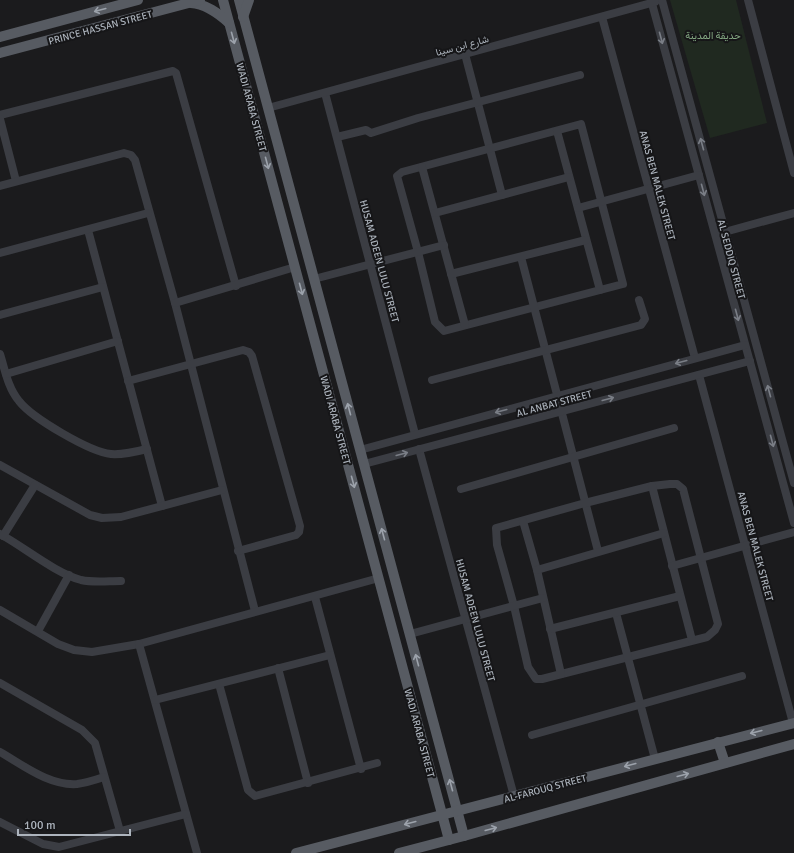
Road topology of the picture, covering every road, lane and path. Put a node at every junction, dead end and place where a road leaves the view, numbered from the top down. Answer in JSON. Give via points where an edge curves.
{"nodes":[{"id":1,"x":138,"y":0,"type":"edge"},
{"id":2,"x":200,"y":0,"type":"edge"},
{"id":3,"x":223,"y":0,"type":"edge"},
{"id":4,"x":239,"y":0,"type":"edge"},
{"id":5,"x":249,"y":0,"type":"edge"},
{"id":6,"x":662,"y":0,"type":"edge"},
{"id":7,"x":748,"y":0,"type":"edge"},
{"id":8,"x":652,"y":2,"type":"edge"},
{"id":9,"x":189,"y":3,"type":"junction"},
{"id":10,"x":243,"y":17,"type":"junction"},
{"id":11,"x":602,"y":17,"type":"junction"},
{"id":12,"x":229,"y":23,"type":"junction"},
{"id":13,"x":0,"y":37,"type":"edge"},
{"id":14,"x":0,"y":53,"type":"edge"},
{"id":15,"x":465,"y":54,"type":"junction"},
{"id":16,"x":580,"y":75,"type":"dead end"},
{"id":17,"x":325,"y":93,"type":"junction"},
{"id":18,"x":478,"y":102,"type":"junction"},
{"id":19,"x":268,"y":108,"type":"junction"},
{"id":20,"x":0,"y":115,"type":"edge"},
{"id":21,"x":0,"y":119,"type":"edge"},
{"id":22,"x":557,"y":131,"type":"junction"},
{"id":23,"x":337,"y":137,"type":"junction"},
{"id":24,"x":490,"y":149,"type":"junction"},
{"id":25,"x":791,"y":150,"type":"edge"},
{"id":26,"x":422,"y":167,"type":"junction"},
{"id":27,"x":794,"y":173,"type":"edge"},
{"id":28,"x":699,"y":175,"type":"junction"},
{"id":29,"x":569,"y":177,"type":"junction"},
{"id":30,"x":16,"y":181,"type":"junction"},
{"id":31,"x":0,"y":186,"type":"edge"},
{"id":32,"x":648,"y":188,"type":"junction"},
{"id":33,"x":502,"y":195,"type":"junction"},
{"id":34,"x":602,"y":201,"type":"junction"},
{"id":35,"x":578,"y":208,"type":"junction"},
{"id":36,"x":148,"y":213,"type":"junction"},
{"id":37,"x":435,"y":213,"type":"junction"},
{"id":38,"x":794,"y":213,"type":"edge"},
{"id":39,"x":88,"y":230,"type":"junction"},
{"id":40,"x":725,"y":232,"type":"junction"},
{"id":41,"x":716,"y":235,"type":"junction"},
{"id":42,"x":586,"y":240,"type":"junction"},
{"id":43,"x":444,"y":245,"type":"junction"},
{"id":44,"x":418,"y":252,"type":"junction"},
{"id":45,"x":0,"y":253,"type":"edge"},
{"id":46,"x":521,"y":257,"type":"junction"},
{"id":47,"x":370,"y":265,"type":"junction"},
{"id":48,"x":295,"y":267,"type":"junction"},
{"id":49,"x":451,"y":274,"type":"junction"},
{"id":50,"x":314,"y":278,"type":"junction"},
{"id":51,"x":236,"y":286,"type":"junction"},
{"id":52,"x":103,"y":287,"type":"junction"},
{"id":53,"x":600,"y":290,"type":"junction"},
{"id":54,"x":639,"y":300,"type":"dead end"},
{"id":55,"x":175,"y":303,"type":"junction"},
{"id":56,"x":535,"y":307,"type":"junction"},
{"id":57,"x":0,"y":314,"type":"edge"},
{"id":58,"x":465,"y":325,"type":"junction"},
{"id":59,"x":330,"y":339,"type":"junction"},
{"id":60,"x":118,"y":341,"type":"junction"},
{"id":61,"x":316,"y":344,"type":"junction"},
{"id":62,"x":746,"y":345,"type":"junction"},
{"id":63,"x":545,"y":349,"type":"junction"},
{"id":64,"x":0,"y":354,"type":"edge"},
{"id":65,"x":695,"y":358,"type":"junction"},
{"id":66,"x":750,"y":361,"type":"junction"},
{"id":67,"x":190,"y":364,"type":"junction"},
{"id":68,"x":6,"y":374,"type":"junction"},
{"id":69,"x":699,"y":375,"type":"junction"},
{"id":70,"x":432,"y":380,"type":"dead end"},
{"id":71,"x":128,"y":381,"type":"junction"},
{"id":72,"x":557,"y":396,"type":"junction"},
{"id":73,"x":562,"y":411,"type":"junction"},
{"id":74,"x":674,"y":428,"type":"dead end"},
{"id":75,"x":415,"y":434,"type":"junction"},
{"id":76,"x":147,"y":449,"type":"junction"},
{"id":77,"x":419,"y":449,"type":"junction"},
{"id":78,"x":360,"y":450,"type":"junction"},
{"id":79,"x":573,"y":457,"type":"junction"},
{"id":80,"x":791,"y":463,"type":"edge"},
{"id":81,"x":364,"y":464,"type":"junction"},
{"id":82,"x":0,"y":465,"type":"edge"},
{"id":83,"x":779,"y":467,"type":"junction"},
{"id":84,"x":794,"y":483,"type":"edge"},
{"id":85,"x":35,"y":485,"type":"junction"},
{"id":86,"x":652,"y":486,"type":"junction"},
{"id":87,"x":461,"y":489,"type":"dead end"},
{"id":88,"x":222,"y":490,"type":"junction"},
{"id":89,"x":586,"y":503,"type":"junction"},
{"id":90,"x":162,"y":506,"type":"junction"},
{"id":91,"x":524,"y":521,"type":"junction"},
{"id":92,"x":794,"y":523,"type":"edge"},
{"id":93,"x":794,"y":532,"type":"edge"},
{"id":94,"x":664,"y":533,"type":"junction"},
{"id":95,"x":2,"y":535,"type":"edge"},
{"id":96,"x":745,"y":545,"type":"junction"},
{"id":97,"x":238,"y":551,"type":"junction"},
{"id":98,"x":598,"y":551,"type":"junction"},
{"id":99,"x":702,"y":558,"type":"junction"},
{"id":100,"x":672,"y":566,"type":"junction"},
{"id":101,"x":537,"y":570,"type":"junction"},
{"id":102,"x":69,"y":575,"type":"junction"},
{"id":103,"x":379,"y":578,"type":"junction"},
{"id":104,"x":121,"y":581,"type":"dead end"},
{"id":105,"x":680,"y":596,"type":"junction"},
{"id":106,"x":315,"y":597,"type":"junction"},
{"id":107,"x":543,"y":598,"type":"junction"},
{"id":108,"x":514,"y":606,"type":"junction"},
{"id":109,"x":0,"y":610,"type":"edge"},
{"id":110,"x":255,"y":611,"type":"junction"},
{"id":111,"x":616,"y":612,"type":"junction"},
{"id":112,"x":465,"y":619,"type":"junction"},
{"id":113,"x":550,"y":629,"type":"junction"},
{"id":114,"x":38,"y":631,"type":"junction"},
{"id":115,"x":410,"y":634,"type":"junction"},
{"id":116,"x":692,"y":640,"type":"junction"},
{"id":117,"x":139,"y":644,"type":"junction"},
{"id":118,"x":330,"y":655,"type":"junction"},
{"id":119,"x":628,"y":656,"type":"junction"},
{"id":120,"x":278,"y":668,"type":"junction"},
{"id":121,"x":562,"y":674,"type":"junction"},
{"id":122,"x":742,"y":676,"type":"dead end"},
{"id":123,"x":0,"y":683,"type":"edge"},
{"id":124,"x":218,"y":684,"type":"junction"},
{"id":125,"x":155,"y":700,"type":"junction"},
{"id":126,"x":641,"y":704,"type":"junction"},
{"id":127,"x":794,"y":723,"type":"edge"},
{"id":128,"x":532,"y":735,"type":"dead end"},
{"id":129,"x":718,"y":742,"type":"junction"},
{"id":130,"x":794,"y":744,"type":"edge"},
{"id":131,"x":0,"y":752,"type":"edge"},
{"id":132,"x":655,"y":759,"type":"junction"},
{"id":133,"x":377,"y":763,"type":"dead end"},
{"id":134,"x":725,"y":763,"type":"junction"},
{"id":135,"x":360,"y":769,"type":"junction"},
{"id":136,"x":104,"y":778,"type":"junction"},
{"id":137,"x":308,"y":783,"type":"junction"},
{"id":138,"x":514,"y":796,"type":"junction"},
{"id":139,"x":458,"y":811,"type":"junction"},
{"id":140,"x":186,"y":814,"type":"junction"},
{"id":141,"x":442,"y":815,"type":"junction"},
{"id":142,"x":1,"y":825,"type":"edge"},
{"id":143,"x":120,"y":831,"type":"junction"},
{"id":144,"x":464,"y":836,"type":"junction"},
{"id":145,"x":449,"y":840,"type":"junction"},
{"id":146,"x":198,"y":853,"type":"edge"},
{"id":147,"x":296,"y":853,"type":"edge"},
{"id":148,"x":399,"y":853,"type":"edge"}],
"edges":[{"from":1,"to":13,"type":"main road","name":"PRINCE HASSAN STREET","one_way":true},
{"from":2,"to":9,"type":"main road","name":"PRINCE HASSAN STREET"},
{"from":3,"to":12,"type":"main road","name":"WADI ARABA STREET"},
{"from":4,"to":10,"type":"main road","name":"WADI ARABA STREET"},
{"from":5,"to":10,"type":"main road"},
{"from":6,"to":8,"type":"street","name":"شارع ابن سينا"},
{"from":40,"to":6,"type":"street","name":"AL SEDDIQ STREET","one_way":true},
{"from":7,"to":25,"type":"street"},
{"from":8,"to":11,"type":"street","name":"شارع ابن سينا"},
{"from":8,"to":28,"type":"street","name":"AL SEDDIQ STREET","one_way":true},
{"from":9,"to":12,"type":"main road","via":[[205,6]]},
{"from":9,"to":14,"type":"main road","name":"PRINCE HASSAN STREET"},
{"from":10,"to":19,"type":"main road","name":"WADI ARABA STREET"},
{"from":11,"to":15,"type":"street","name":"شارع ابن سينا"},
{"from":11,"to":32,"type":"street","name":"ANAS BEN MALEK STREET"},
{"from":12,"to":48,"type":"main road","name":"WADI ARABA STREET","one_way":true},
{"from":15,"to":17,"type":"street","name":"شارع ابن سينا"},
{"from":15,"to":18,"type":"street"},
{"from":16,"to":18,"type":"street"},
{"from":17,"to":19,"type":"street","name":"شارع ابن سينا"},
{"from":17,"to":23,"type":"street","name":"HUSAM ADEEN LULU STREET"},
{"from":18,"to":23,"type":"street","via":[[371,133],[366,130]]},
{"from":18,"to":24,"type":"street"},
{"from":19,"to":50,"type":"main road","name":"WADI ARABA STREET"},
{"from":20,"to":51,"type":"street","via":[[173,71],[176,73]]},
{"from":21,"to":30,"type":"street"},
{"from":22,"to":24,"type":"street"},
{"from":22,"to":29,"type":"street"},
{"from":22,"to":34,"type":"street","via":[[581,124]]},
{"from":23,"to":47,"type":"street","name":"HUSAM ADEEN LULU STREET"},
{"from":24,"to":26,"type":"street"},
{"from":24,"to":33,"type":"street"},
{"from":25,"to":27,"type":"street"},
{"from":26,"to":37,"type":"street"},
{"from":26,"to":44,"type":"street","via":[[402,172],[397,176]]},
{"from":28,"to":32,"type":"street"},
{"from":28,"to":41,"type":"street","name":"AL SEDDIQ STREET","one_way":true},
{"from":29,"to":33,"type":"street"},
{"from":29,"to":35,"type":"street"},
{"from":30,"to":31,"type":"street"},
{"from":30,"to":36,"type":"street","via":[[124,153],[131,155],[135,160]]},
{"from":32,"to":34,"type":"street"},
{"from":32,"to":65,"type":"street","name":"ANAS BEN MALEK STREET"},
{"from":33,"to":37,"type":"street"},
{"from":34,"to":35,"type":"street"},
{"from":34,"to":53,"type":"street","via":[[623,284]]},
{"from":35,"to":42,"type":"street"},
{"from":36,"to":39,"type":"street"},
{"from":36,"to":55,"type":"street"},
{"from":37,"to":43,"type":"street"},
{"from":38,"to":40,"type":"street"},
{"from":39,"to":45,"type":"street"},
{"from":39,"to":52,"type":"street"},
{"from":40,"to":41,"type":"street"},
{"from":80,"to":40,"type":"street","name":"AL SEDDIQ STREET","one_way":true},
{"from":41,"to":62,"type":"street","name":"AL SEDDIQ STREET","one_way":true},
{"from":42,"to":46,"type":"street"},
{"from":42,"to":53,"type":"street"},
{"from":43,"to":44,"type":"street"},
{"from":43,"to":49,"type":"street"},
{"from":44,"to":47,"type":"street"},
{"from":44,"to":58,"type":"street","via":[[435,322],[444,331]]},
{"from":46,"to":49,"type":"street"},
{"from":46,"to":56,"type":"street"},
{"from":47,"to":50,"type":"street"},
{"from":47,"to":75,"type":"street","name":"HUSAM ADEEN LULU STREET"},
{"from":48,"to":51,"type":"street"},
{"from":48,"to":61,"type":"main road","name":"WADI ARABA STREET","one_way":true},
{"from":49,"to":58,"type":"street"},
{"from":50,"to":59,"type":"main road","name":"WADI ARABA STREET"},
{"from":51,"to":55,"type":"street"},
{"from":52,"to":57,"type":"street"},
{"from":52,"to":60,"type":"street"},
{"from":53,"to":56,"type":"street"},
{"from":54,"to":63,"type":"street","via":[[645,319],[641,325]]},
{"from":55,"to":67,"type":"street"},
{"from":56,"to":58,"type":"street"},
{"from":56,"to":63,"type":"street"},
{"from":59,"to":61,"type":"main road"},
{"from":78,"to":59,"type":"main road","name":"WADI ARABA STREET","one_way":true},
{"from":60,"to":68,"type":"street"},
{"from":60,"to":71,"type":"street"},
{"from":61,"to":103,"type":"main road","name":"WADI ARABA STREET","one_way":true},
{"from":62,"to":65,"type":"street","name":"AL ANBAT STREET"},
{"from":62,"to":66,"type":"street","name":"AL SEDDIQ STREET"},
{"from":63,"to":70,"type":"street"},
{"from":63,"to":72,"type":"street"},
{"from":64,"to":68,"type":"street"},
{"from":65,"to":72,"type":"street","name":"AL ANBAT STREET","one_way":true},
{"from":66,"to":69,"type":"street","name":"AL ANBAT STREET"},
{"from":66,"to":83,"type":"street","name":"AL SEDDIQ STREET","one_way":true},
{"from":67,"to":71,"type":"street"},
{"from":67,"to":88,"type":"street"},
{"from":67,"to":97,"type":"street","via":[[243,350],[252,356],[300,526],[296,535]]},
{"from":68,"to":76,"type":"street","via":[[19,402],[62,432],[96,450],[120,454]]},
{"from":73,"to":69,"type":"street","name":"AL ANBAT STREET","one_way":true},
{"from":69,"to":96,"type":"street","name":"ANAS BEN MALEK STREET"},
{"from":71,"to":76,"type":"street"},
{"from":72,"to":73,"type":"street"},
{"from":72,"to":75,"type":"street","name":"AL ANBAT STREET","one_way":true},
{"from":73,"to":77,"type":"street","name":"AL ANBAT STREET"},
{"from":73,"to":79,"type":"street"},
{"from":74,"to":79,"type":"street"},
{"from":75,"to":78,"type":"street","name":"AL ANBAT STREET"},
{"from":76,"to":90,"type":"street"},
{"from":81,"to":77,"type":"street","name":"AL ANBAT STREET","one_way":true},
{"from":77,"to":112,"type":"street","name":"HUSAM ADEEN LULU STREET"},
{"from":78,"to":81,"type":"main road","name":"WADI ARABA STREET"},
{"from":79,"to":87,"type":"street"},
{"from":79,"to":89,"type":"street"},
{"from":80,"to":83,"type":"street"},
{"from":80,"to":84,"type":"street","name":"AL SEDDIQ STREET"},
{"from":115,"to":81,"type":"main road","name":"WADI ARABA STREET","one_way":true},
{"from":82,"to":85,"type":"street"},
{"from":83,"to":92,"type":"street","name":"AL SEDDIQ STREET"},
{"from":85,"to":90,"type":"street","via":[[90,515],[102,518],[121,517]]},
{"from":85,"to":95,"type":"street"},
{"from":86,"to":89,"type":"street"},
{"from":86,"to":94,"type":"street"},
{"from":86,"to":99,"type":"street","via":[[677,484],[683,489]]},
{"from":88,"to":90,"type":"street"},
{"from":88,"to":97,"type":"street"},
{"from":89,"to":91,"type":"street"},
{"from":89,"to":98,"type":"street"},
{"from":91,"to":101,"type":"street"},
{"from":91,"to":108,"type":"street","via":[[496,528],[497,545]]},
{"from":93,"to":96,"type":"street"},
{"from":94,"to":98,"type":"street"},
{"from":94,"to":100,"type":"street"},
{"from":95,"to":102,"type":"street"},
{"from":96,"to":99,"type":"street"},
{"from":96,"to":127,"type":"street","name":"ANAS BEN MALEK STREET"},
{"from":97,"to":110,"type":"street"},
{"from":98,"to":101,"type":"street"},
{"from":99,"to":100,"type":"street"},
{"from":99,"to":116,"type":"street","via":[[718,624],[707,637]]},
{"from":100,"to":105,"type":"street"},
{"from":101,"to":107,"type":"street"},
{"from":102,"to":104,"type":"street","via":[[82,580]]},
{"from":102,"to":114,"type":"street"},
{"from":103,"to":106,"type":"street"},
{"from":103,"to":141,"type":"main road","name":"WADI ARABA STREET"},
{"from":105,"to":111,"type":"street"},
{"from":105,"to":116,"type":"street"},
{"from":106,"to":110,"type":"street"},
{"from":106,"to":118,"type":"street"},
{"from":107,"to":108,"type":"street"},
{"from":107,"to":113,"type":"street"},
{"from":108,"to":112,"type":"street"},
{"from":108,"to":121,"type":"street","via":[[531,674],[536,679],[542,679]]},
{"from":109,"to":114,"type":"street"},
{"from":110,"to":117,"type":"street"},
{"from":111,"to":113,"type":"street"},
{"from":111,"to":119,"type":"street"},
{"from":112,"to":115,"type":"street"},
{"from":112,"to":138,"type":"street","name":"HUSAM ADEEN LULU STREET"},
{"from":113,"to":121,"type":"street"},
{"from":114,"to":117,"type":"street","via":[[58,644],[74,650],[92,652]]},
{"from":139,"to":115,"type":"main road","name":"WADI ARABA STREET","one_way":true},
{"from":116,"to":119,"type":"street"},
{"from":117,"to":125,"type":"street"},
{"from":118,"to":120,"type":"street"},
{"from":118,"to":135,"type":"street"},
{"from":119,"to":121,"type":"street"},
{"from":119,"to":126,"type":"street"},
{"from":120,"to":124,"type":"street"},
{"from":120,"to":137,"type":"street"},
{"from":122,"to":126,"type":"street"},
{"from":123,"to":136,"type":"street","via":[[88,734],[95,743]]},
{"from":124,"to":125,"type":"street"},
{"from":124,"to":137,"type":"street","via":[[248,790],[255,796]]},
{"from":125,"to":140,"type":"street"},
{"from":126,"to":128,"type":"street"},
{"from":126,"to":132,"type":"street"},
{"from":127,"to":129,"type":"main road","name":"AL-FAROUQ STREET","one_way":true},
{"from":129,"to":132,"type":"main road","name":"AL-FAROUQ STREET"},
{"from":129,"to":134,"type":"main road"},
{"from":130,"to":134,"type":"main road"},
{"from":131,"to":136,"type":"street","via":[[58,782],[78,784]]},
{"from":132,"to":138,"type":"main road","name":"AL-FAROUQ STREET","one_way":true},
{"from":133,"to":135,"type":"street"},
{"from":144,"to":134,"type":"main road","one_way":true},
{"from":135,"to":137,"type":"street"},
{"from":136,"to":143,"type":"street"},
{"from":138,"to":139,"type":"main road","name":"AL-FAROUQ STREET"},
{"from":139,"to":141,"type":"main road","name":"AL-FAROUQ STREET"},
{"from":139,"to":144,"type":"main road","name":"WADI ARABA STREET"},
{"from":140,"to":143,"type":"street"},
{"from":140,"to":146,"type":"street"},
{"from":141,"to":145,"type":"main road","name":"WADI ARABA STREET"},
{"from":141,"to":147,"type":"main road","name":"AL-FAROUQ STREET","one_way":true},
{"from":142,"to":143,"type":"street","via":[[52,846],[70,845]]},
{"from":144,"to":145,"type":"main road"},
{"from":145,"to":148,"type":"main road"}]}
